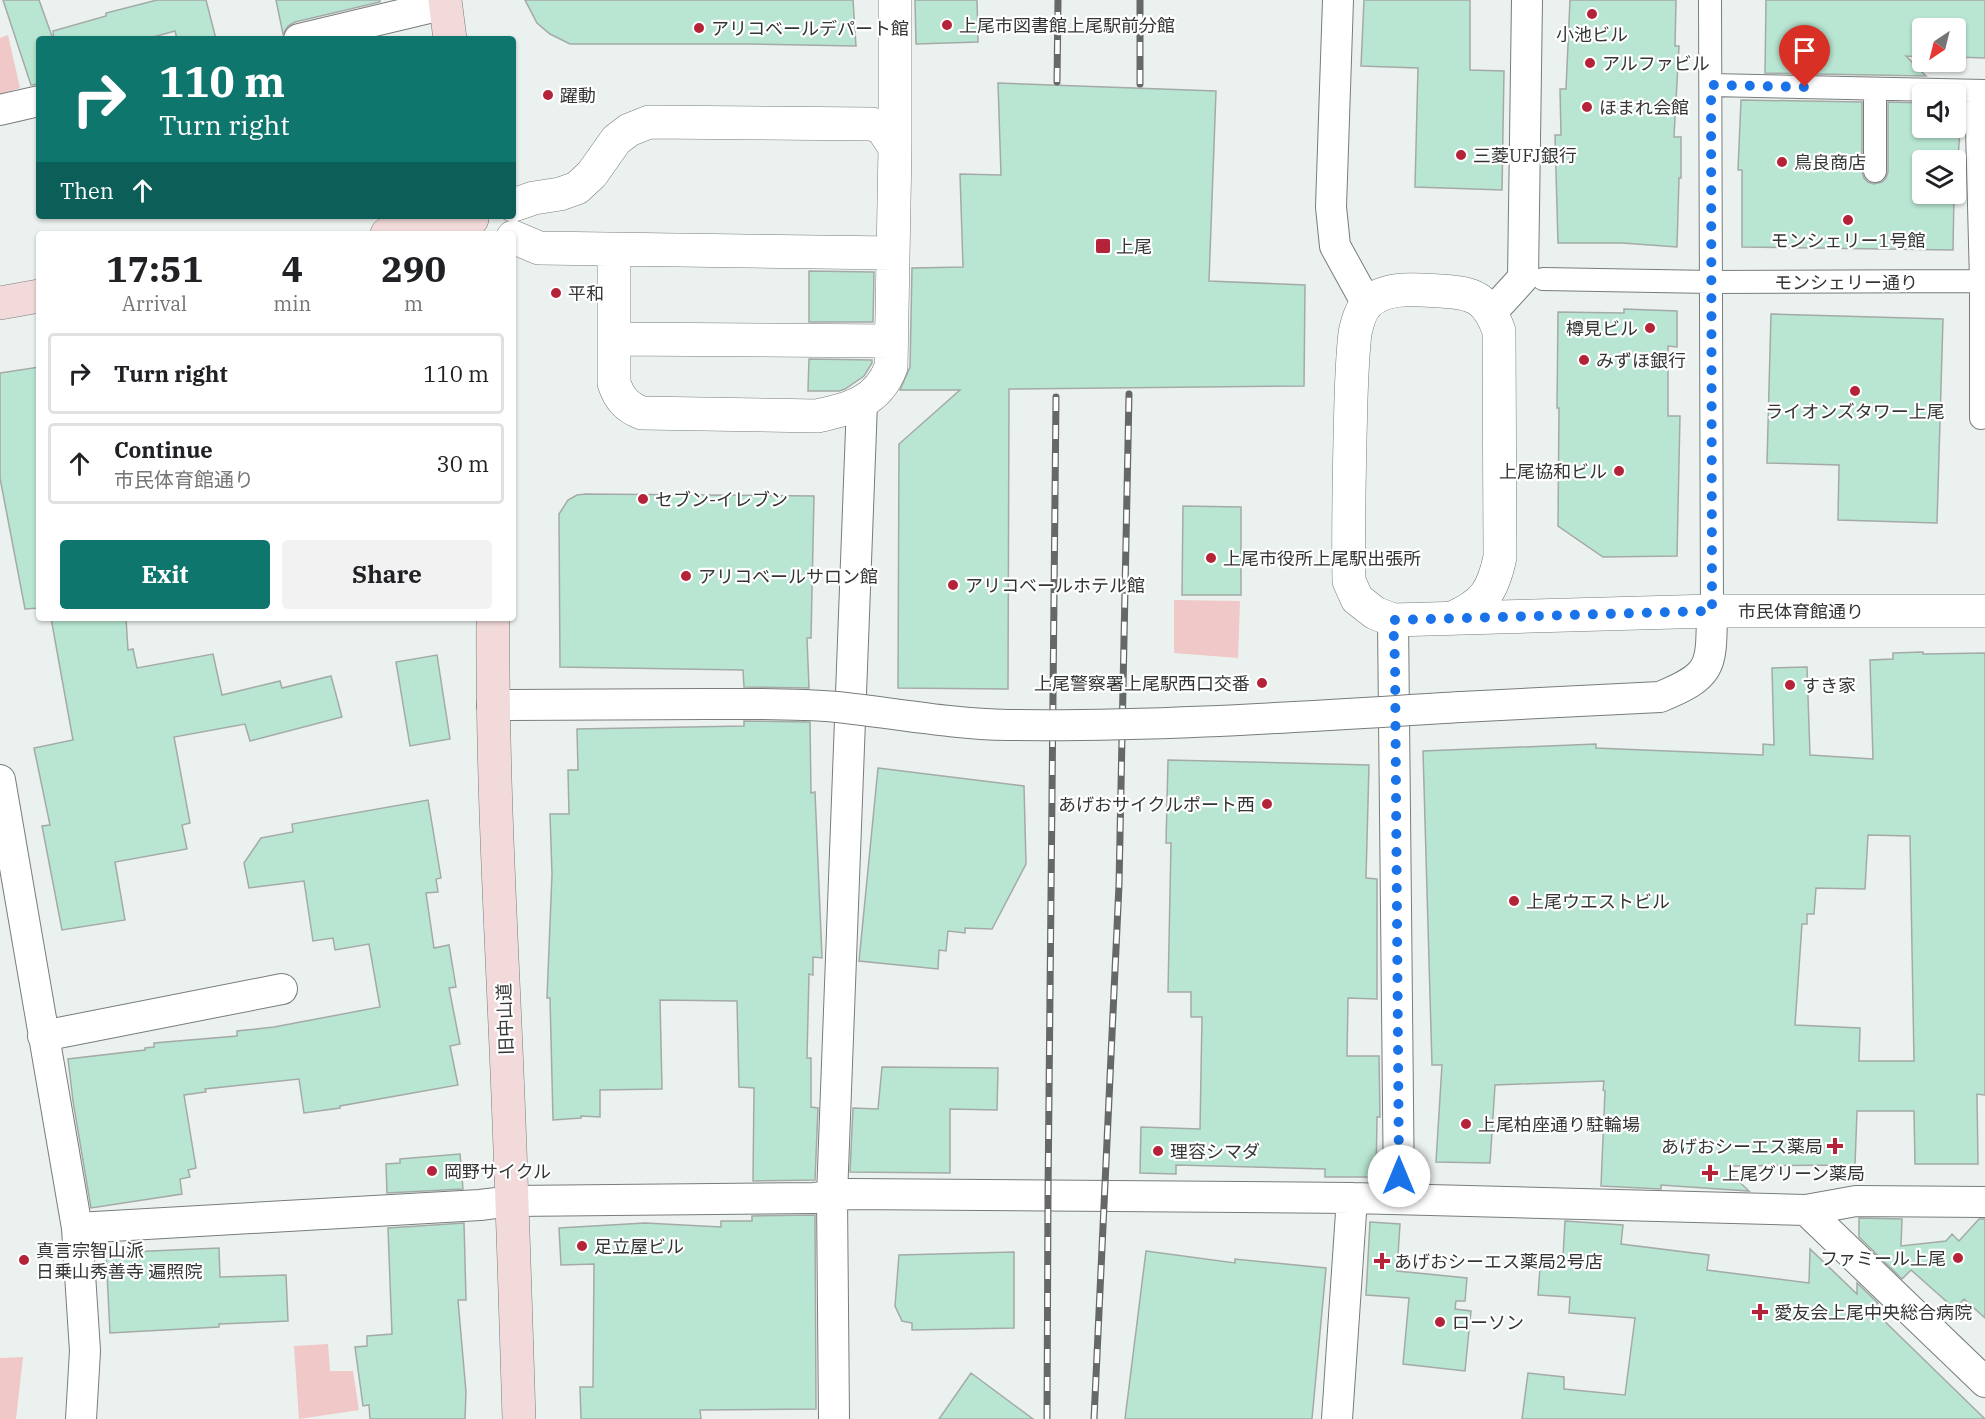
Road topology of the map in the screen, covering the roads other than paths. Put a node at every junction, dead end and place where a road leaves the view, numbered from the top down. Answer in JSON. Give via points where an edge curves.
{"nodes":[{"id":1,"x":895,"y":0,"type":"edge"},
{"id":2,"x":1338,"y":0,"type":"edge"},
{"id":3,"x":1527,"y":0,"type":"edge"},
{"id":4,"x":1710,"y":0,"type":"edge"},
{"id":5,"x":446,"y":2,"type":"edge"},
{"id":6,"x":311,"y":36,"type":"edge"},
{"id":7,"x":450,"y":36,"type":"edge"},
{"id":8,"x":1711,"y":85,"type":"junction"},
{"id":9,"x":1875,"y":88,"type":"junction"},
{"id":10,"x":1981,"y":91,"type":"edge"},
{"id":11,"x":36,"y":102,"type":"edge"},
{"id":12,"x":0,"y":110,"type":"edge"},
{"id":13,"x":895,"y":148,"type":"junction"},
{"id":14,"x":1875,"y":171,"type":"dead end"},
{"id":15,"x":516,"y":204,"type":"edge"},
{"id":16,"x":474,"y":221,"type":"edge"},
{"id":17,"x":407,"y":231,"type":"edge"},
{"id":18,"x":499,"y":231,"type":"edge"},
{"id":19,"x":516,"y":238,"type":"edge"},
{"id":20,"x":614,"y":251,"type":"junction"},
{"id":21,"x":892,"y":253,"type":"junction"},
{"id":22,"x":1543,"y":279,"type":"dead end"},
{"id":23,"x":1712,"y":282,"type":"junction"},
{"id":24,"x":1981,"y":282,"type":"junction"},
{"id":25,"x":36,"y":297,"type":"edge"},
{"id":26,"x":0,"y":303,"type":"edge"},
{"id":27,"x":1367,"y":304,"type":"junction"},
{"id":28,"x":1492,"y":312,"type":"junction"},
{"id":29,"x":614,"y":339,"type":"junction"},
{"id":30,"x":891,"y":341,"type":"junction"},
{"id":31,"x":862,"y":403,"type":"junction"},
{"id":32,"x":1981,"y":418,"type":"dead end"},
{"id":33,"x":1500,"y":557,"type":"junction"},
{"id":34,"x":1712,"y":611,"type":"junction"},
{"id":35,"x":1985,"y":611,"type":"edge"},
{"id":36,"x":1545,"y":615,"type":"junction"},
{"id":37,"x":1452,"y":618,"type":"junction"},
{"id":38,"x":1393,"y":620,"type":"junction"},
{"id":39,"x":493,"y":621,"type":"edge"},
{"id":40,"x":492,"y":705,"type":"junction"},
{"id":41,"x":0,"y":780,"type":"edge"},
{"id":42,"x":9,"y":880,"type":"edge"},
{"id":43,"x":282,"y":989,"type":"dead end"},
{"id":44,"x":44,"y":1036,"type":"junction"},
{"id":45,"x":832,"y":1196,"type":"junction"},
{"id":46,"x":1352,"y":1198,"type":"junction"},
{"id":47,"x":1399,"y":1199,"type":"junction"},
{"id":48,"x":512,"y":1201,"type":"junction"},
{"id":49,"x":1985,"y":1202,"type":"edge"},
{"id":50,"x":1806,"y":1210,"type":"junction"},
{"id":51,"x":77,"y":1228,"type":"junction"},
{"id":52,"x":1985,"y":1382,"type":"edge"},
{"id":53,"x":81,"y":1419,"type":"edge"},
{"id":54,"x":519,"y":1419,"type":"edge"},
{"id":55,"x":834,"y":1419,"type":"edge"},
{"id":56,"x":1337,"y":1419,"type":"edge"}],
"edges":[{"from":1,"to":13,"type":"street"},
{"from":2,"to":27,"type":"street","via":[[1331,207],[1335,246]]},
{"from":3,"to":28,"type":"street","via":[[1523,278]]},
{"from":4,"to":8,"type":"street"},
{"from":5,"to":6,"type":"street"},
{"from":5,"to":7,"type":"main road"},
{"from":8,"to":9,"type":"street"},
{"from":8,"to":23,"type":"street"},
{"from":9,"to":10,"type":"street"},
{"from":9,"to":14,"type":"street"},
{"from":10,"to":24,"type":"street"},
{"from":11,"to":12,"type":"street"},
{"from":13,"to":15,"type":"street","via":[[882,128],[872,124],[649,122],[628,130],[616,140],[577,188]]},
{"from":13,"to":21,"type":"street"},
{"from":16,"to":17,"type":"main road"},
{"from":16,"to":18,"type":"street"},
{"from":19,"to":20,"type":"street","via":[[539,248]]},
{"from":20,"to":21,"type":"street"},
{"from":20,"to":29,"type":"street"},
{"from":21,"to":30,"type":"street"},
{"from":22,"to":23,"type":"street","name":"モンシェリー通り"},
{"from":23,"to":24,"type":"street","name":"モンシェリー通り"},
{"from":23,"to":34,"type":"street"},
{"from":24,"to":32,"type":"street"},
{"from":25,"to":26,"type":"main road"},
{"from":27,"to":28,"type":"street","via":[[1381,294],[1398,290],[1465,292]]},
{"from":27,"to":38,"type":"street","via":[[1356,332],[1352,381],[1349,581],[1357,598],[1375,613]]},
{"from":28,"to":33,"type":"street","via":[[1499,331]]},
{"from":29,"to":30,"type":"street"},
{"from":29,"to":31,"type":"street","via":[[614,383],[618,395],[630,408],[642,413],[817,416]]},
{"from":30,"to":31,"type":"street","via":[[891,367],[885,382]]},
{"from":31,"to":45,"type":"street"},
{"from":33,"to":36,"type":"street","via":[[1505,580],[1515,595],[1529,608]]},
{"from":33,"to":37,"type":"street","via":[[1496,579],[1487,596],[1473,609]]},
{"from":34,"to":35,"type":"street","name":"市民体育館通り"},
{"from":34,"to":36,"type":"street","name":"市民体育館通り"},
{"from":34,"to":40,"type":"street","bridge":true,"via":[[1712,652],[1702,674],[1660,697],[1197,723],[1006,725],[792,704]]},
{"from":36,"to":37,"type":"street","name":"市民体育館通り"},
{"from":37,"to":38,"type":"street","name":"市民体育館通り"},
{"from":38,"to":47,"type":"street"},
{"from":39,"to":40,"type":"main road","name":"旧中山道"},
{"from":40,"to":48,"type":"main road","name":"旧中山道"},
{"from":41,"to":42,"type":"street"},
{"from":42,"to":44,"type":"street"},
{"from":43,"to":44,"type":"street"},
{"from":44,"to":51,"type":"street"},
{"from":45,"to":46,"type":"street"},
{"from":45,"to":48,"type":"street"},
{"from":45,"to":55,"type":"street"},
{"from":46,"to":47,"type":"street"},
{"from":46,"to":56,"type":"street"},
{"from":47,"to":50,"type":"street"},
{"from":48,"to":51,"type":"street"},
{"from":48,"to":54,"type":"main road","name":"旧中山道"},
{"from":49,"to":50,"type":"street","via":[[1856,1201]]},
{"from":50,"to":52,"type":"street"},
{"from":51,"to":53,"type":"street","via":[[85,1351]]}]}
